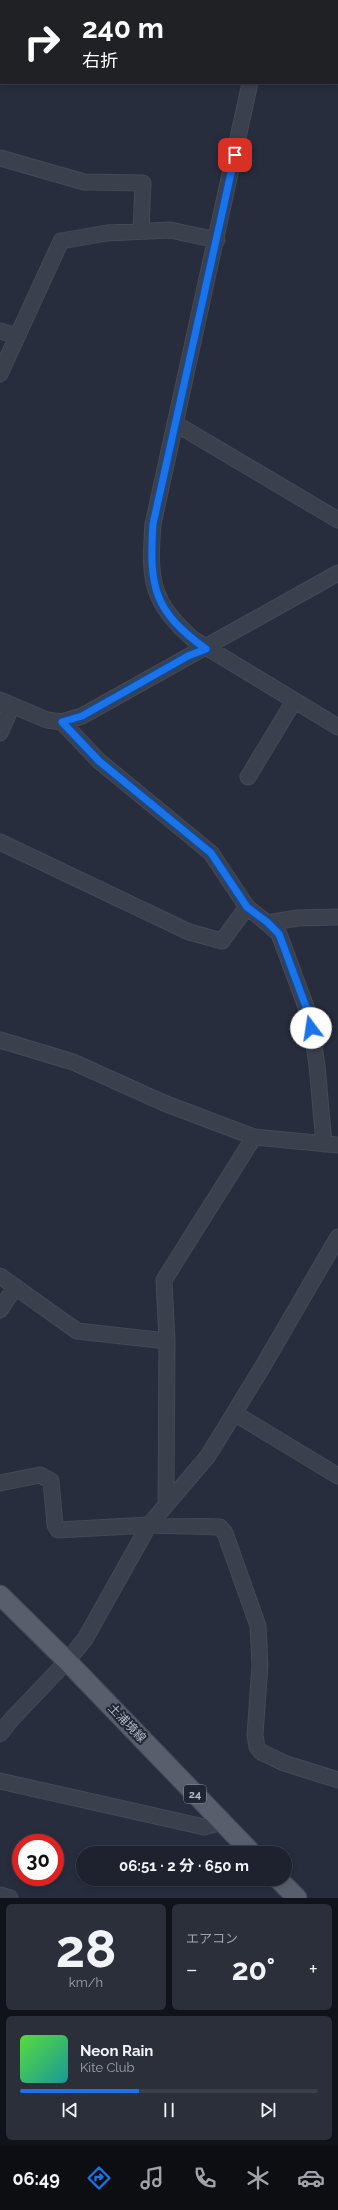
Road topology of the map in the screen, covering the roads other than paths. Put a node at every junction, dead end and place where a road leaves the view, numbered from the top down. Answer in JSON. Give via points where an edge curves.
{"nodes":[{"id":1,"x":250,"y":84,"type":"edge"},
{"id":2,"x":0,"y":158,"type":"edge"},
{"id":3,"x":141,"y":231,"type":"junction"},
{"id":4,"x":217,"y":240,"type":"junction"},
{"id":5,"x":0,"y":331,"type":"edge"},
{"id":6,"x":17,"y":336,"type":"junction"},
{"id":7,"x":0,"y":374,"type":"edge"},
{"id":8,"x":176,"y":424,"type":"junction"},
{"id":9,"x":338,"y":520,"type":"edge"},
{"id":10,"x":338,"y":573,"type":"edge"},
{"id":11,"x":206,"y":649,"type":"junction"},
{"id":12,"x":294,"y":701,"type":"junction"},
{"id":13,"x":6,"y":703,"type":"edge"},
{"id":14,"x":62,"y":722,"type":"junction"},
{"id":15,"x":338,"y":727,"type":"edge"},
{"id":16,"x":0,"y":733,"type":"edge"},
{"id":17,"x":248,"y":777,"type":"dead end"},
{"id":18,"x":0,"y":842,"type":"edge"},
{"id":19,"x":247,"y":907,"type":"junction"},
{"id":20,"x":338,"y":917,"type":"edge"},
{"id":21,"x":267,"y":922,"type":"junction"},
{"id":22,"x":0,"y":1040,"type":"edge"},
{"id":23,"x":254,"y":1137,"type":"junction"},
{"id":24,"x":331,"y":1145,"type":"edge"},
{"id":25,"x":338,"y":1237,"type":"edge"},
{"id":26,"x":0,"y":1276,"type":"edge"},
{"id":27,"x":14,"y":1287,"type":"junction"},
{"id":28,"x":0,"y":1310,"type":"edge"},
{"id":29,"x":167,"y":1341,"type":"junction"},
{"id":30,"x":234,"y":1414,"type":"junction"},
{"id":31,"x":338,"y":1476,"type":"edge"},
{"id":32,"x":0,"y":1483,"type":"edge"},
{"id":33,"x":166,"y":1504,"type":"junction"},
{"id":34,"x":149,"y":1525,"type":"junction"},
{"id":35,"x":0,"y":1595,"type":"edge"},
{"id":36,"x":67,"y":1662,"type":"junction"},
{"id":37,"x":0,"y":1734,"type":"edge"},
{"id":38,"x":338,"y":1780,"type":"edge"},
{"id":39,"x":0,"y":1781,"type":"edge"},
{"id":40,"x":222,"y":1822,"type":"junction"},
{"id":41,"x":245,"y":1846,"type":"edge"},
{"id":42,"x":285,"y":1886,"type":"edge"},
{"id":43,"x":0,"y":1895,"type":"edge"},
{"id":44,"x":10,"y":1898,"type":"edge"},
{"id":45,"x":297,"y":1898,"type":"edge"}],
"edges":[{"from":1,"to":4,"type":"street"},
{"from":2,"to":3,"type":"street","via":[[84,182],[143,184]]},
{"from":3,"to":4,"type":"street","via":[[170,230]]},
{"from":3,"to":6,"type":"street","via":[[107,233],[61,241]]},
{"from":4,"to":8,"type":"street"},
{"from":5,"to":6,"type":"street"},
{"from":6,"to":7,"type":"street"},
{"from":8,"to":9,"type":"street"},
{"from":8,"to":11,"type":"street","via":[[153,524],[150,563],[156,593],[173,622]]},
{"from":10,"to":11,"type":"street"},
{"from":11,"to":12,"type":"street"},
{"from":11,"to":14,"type":"street","via":[[188,656],[82,716]]},
{"from":12,"to":15,"type":"street"},
{"from":12,"to":17,"type":"street"},
{"from":13,"to":14,"type":"street","via":[[47,720]]},
{"from":13,"to":16,"type":"street"},
{"from":14,"to":19,"type":"street","via":[[99,761],[211,853]]},
{"from":18,"to":19,"type":"street","via":[[189,932],[222,941]]},
{"from":19,"to":21,"type":"street"},
{"from":20,"to":21,"type":"street"},
{"from":21,"to":24,"type":"street","via":[[279,934],[309,1015]]},
{"from":22,"to":23,"type":"street","via":[[73,1062],[164,1103]]},
{"from":23,"to":24,"type":"street"},
{"from":23,"to":29,"type":"street","via":[[164,1280]]},
{"from":25,"to":30,"type":"street"},
{"from":26,"to":27,"type":"street"},
{"from":27,"to":28,"type":"street"},
{"from":27,"to":29,"type":"street","via":[[76,1331]]},
{"from":29,"to":33,"type":"street"},
{"from":30,"to":31,"type":"street"},
{"from":30,"to":33,"type":"street","via":[[208,1456]]},
{"from":32,"to":34,"type":"street","via":[[40,1475],[51,1481],[55,1525],[58,1530]]},
{"from":33,"to":34,"type":"street"},
{"from":34,"to":36,"type":"street","via":[[92,1627]]},
{"from":34,"to":38,"type":"street","via":[[214,1526],[220,1527],[225,1533],[258,1626],[260,1665],[255,1735],[257,1747],[261,1752],[284,1764]]},
{"from":35,"to":36,"type":"main road","name":"土浦境線","number":"24"},
{"from":36,"to":37,"type":"street"},
{"from":36,"to":40,"type":"main road","name":"土浦境線","number":"24"},
{"from":39,"to":40,"type":"street","via":[[204,1827]]},
{"from":40,"to":41,"type":"main road","name":"土浦境線","number":"24"},
{"from":42,"to":45,"type":"main road"},
{"from":43,"to":44,"type":"street"}]}
